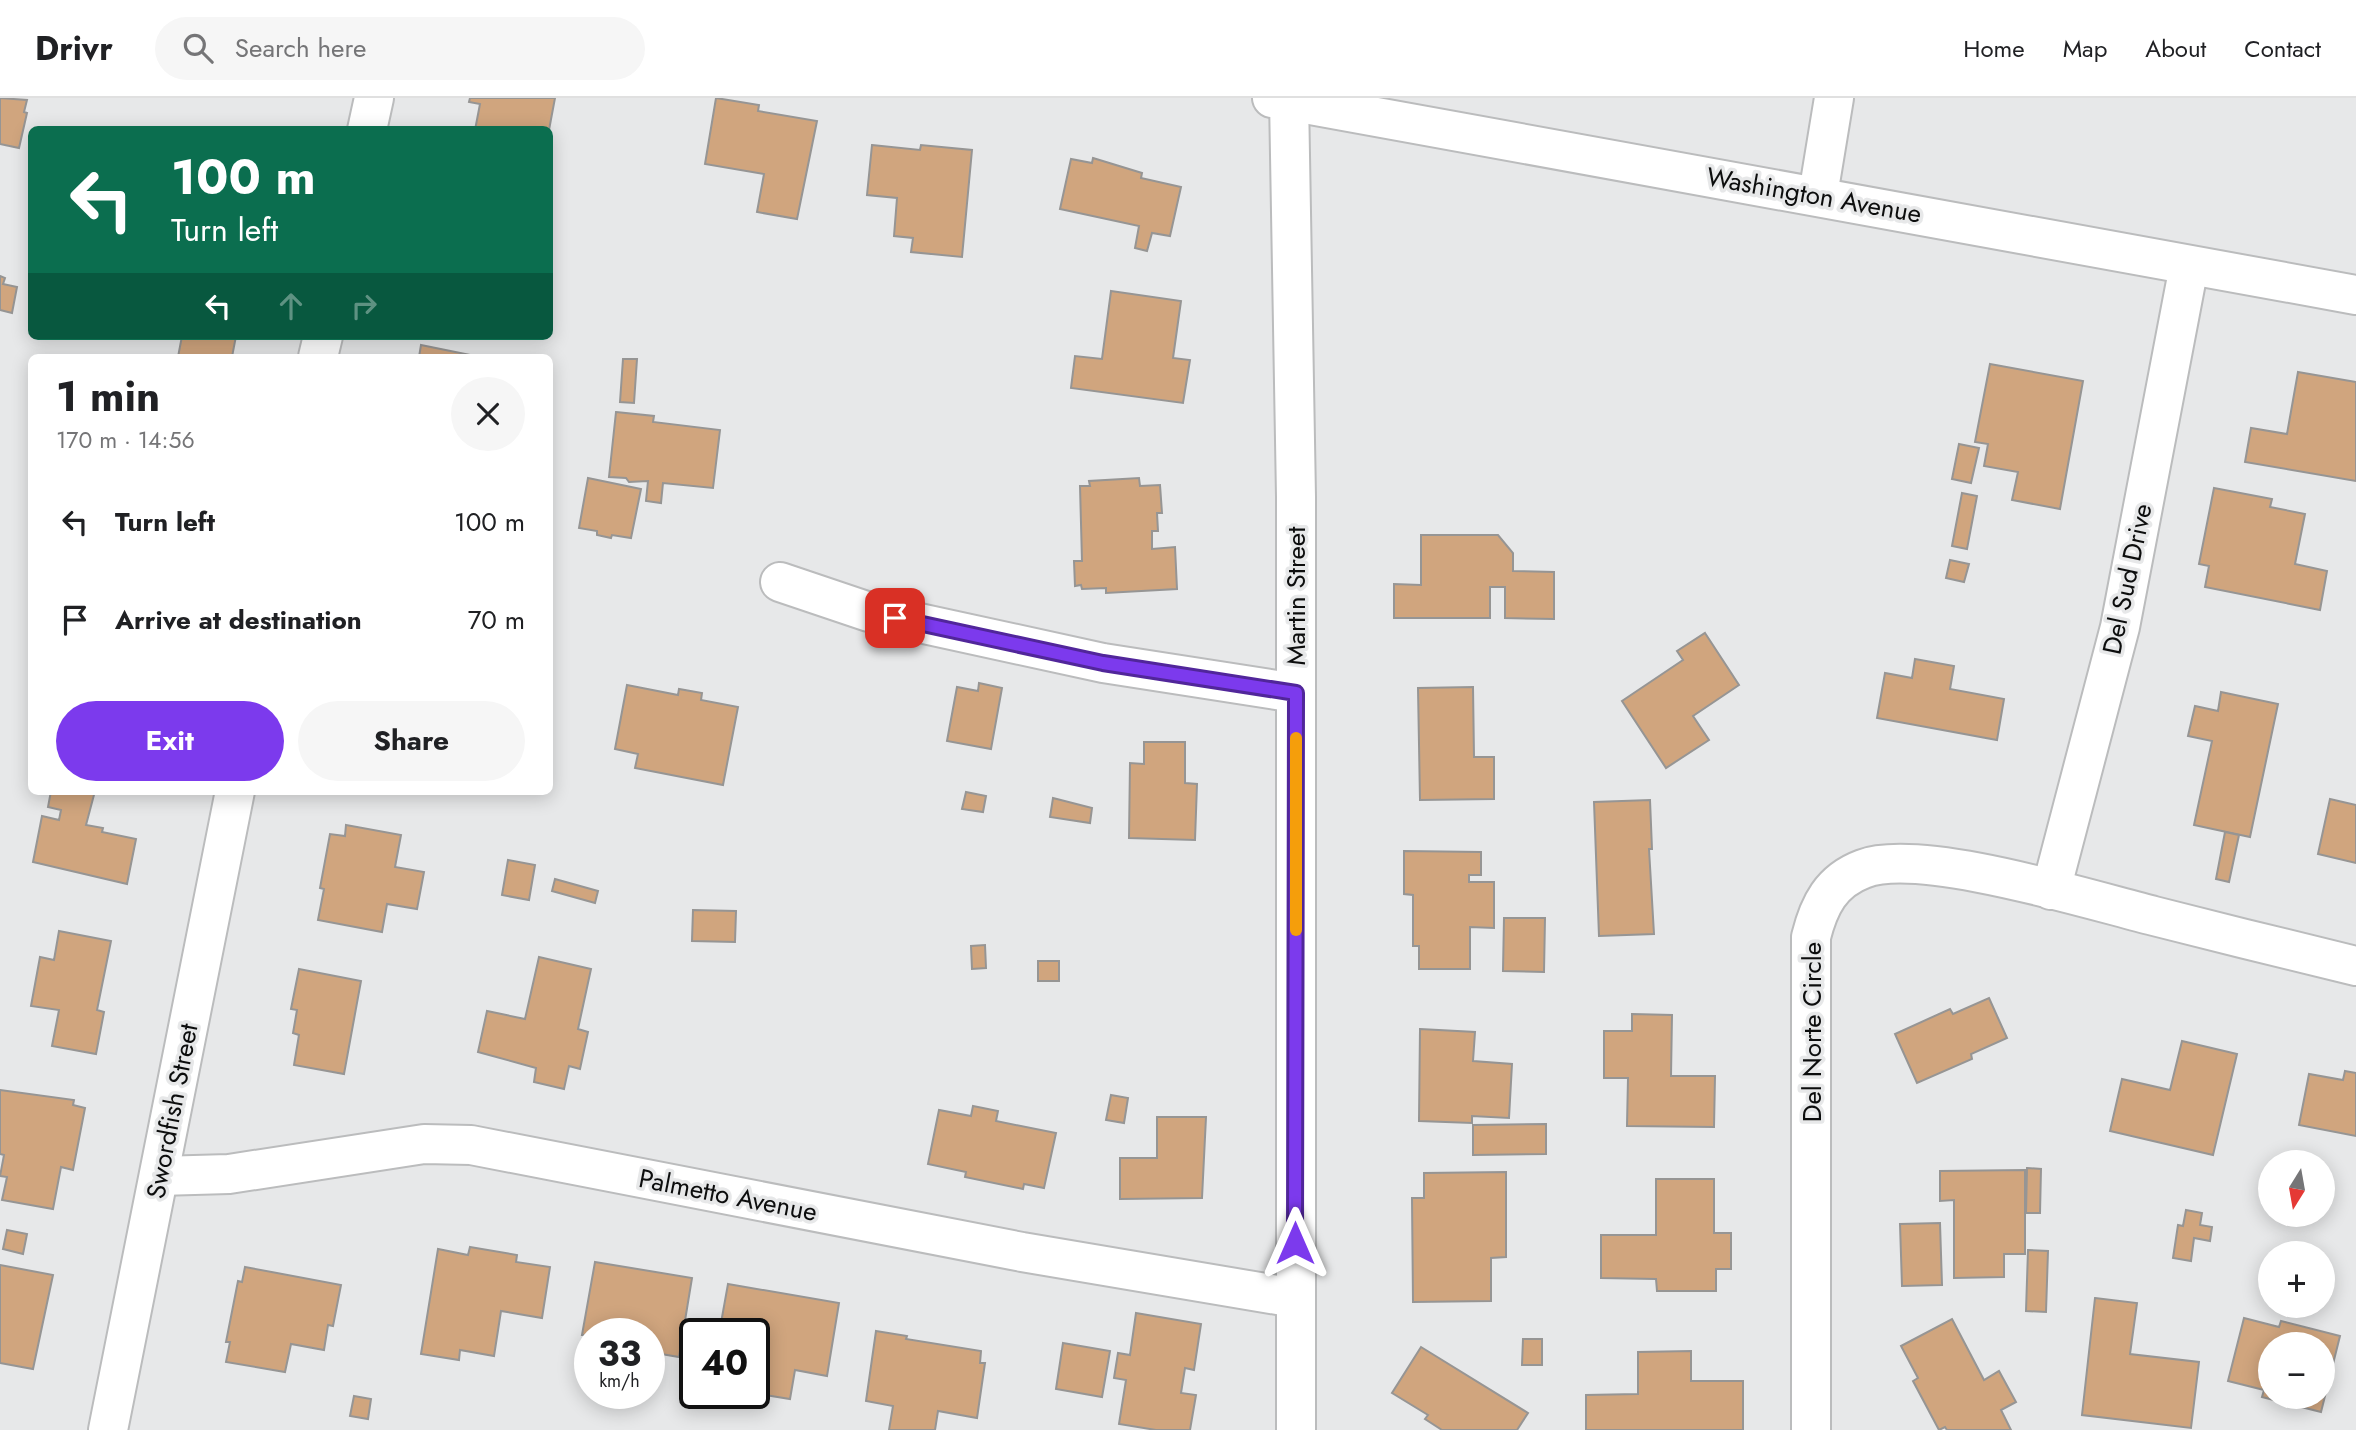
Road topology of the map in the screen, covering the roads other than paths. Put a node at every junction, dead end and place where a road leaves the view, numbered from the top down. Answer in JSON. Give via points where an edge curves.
{"nodes":[{"id":1,"x":374,"y":98,"type":"edge"},
{"id":2,"x":1834,"y":98,"type":"edge"},
{"id":3,"x":1284,"y":99,"type":"edge"},
{"id":4,"x":368,"y":126,"type":"edge"},
{"id":5,"x":1818,"y":195,"type":"junction"},
{"id":6,"x":2189,"y":265,"type":"junction"},
{"id":7,"x":2356,"y":295,"type":"edge"},
{"id":8,"x":780,"y":582,"type":"dead end"},
{"id":9,"x":1296,"y":693,"type":"junction"},
{"id":10,"x":234,"y":795,"type":"edge"},
{"id":11,"x":2051,"y":890,"type":"junction"},
{"id":12,"x":2356,"y":966,"type":"edge"},
{"id":13,"x":159,"y":1176,"type":"junction"},
{"id":14,"x":1295,"y":1298,"type":"junction"},
{"id":15,"x":108,"y":1430,"type":"edge"},
{"id":16,"x":1296,"y":1430,"type":"edge"},
{"id":17,"x":1811,"y":1430,"type":"edge"}],
"edges":[{"from":1,"to":4,"type":"street"},
{"from":2,"to":5,"type":"street"},
{"from":3,"to":5,"type":"street","name":"Washington Avenue"},
{"from":3,"to":9,"type":"street","name":"Martin Street","via":[[1295,304]]},
{"from":5,"to":6,"type":"street","name":"Washington Avenue"},
{"from":6,"to":7,"type":"street","name":"Washington Avenue"},
{"from":6,"to":11,"type":"street","name":"Del Sud Drive","via":[[2120,627]]},
{"from":8,"to":9,"type":"street","via":[[869,612],[1103,663]]},
{"from":9,"to":14,"type":"street","name":"Martin Street"},
{"from":10,"to":13,"type":"street","name":"Swordfish Street"},
{"from":11,"to":12,"type":"street","name":"Del Norte Circle"},
{"from":11,"to":17,"type":"street","name":"Del Norte Circle","via":[[1903,862],[1864,868],[1840,881],[1829,890],[1816,915],[1811,937]]},
{"from":13,"to":14,"type":"street","name":"Palmetto Avenue","via":[[229,1174],[424,1144],[471,1145],[1022,1252]]},
{"from":13,"to":15,"type":"street","name":"Swordfish Street"},
{"from":14,"to":16,"type":"street","name":"Martin Street"}]}
